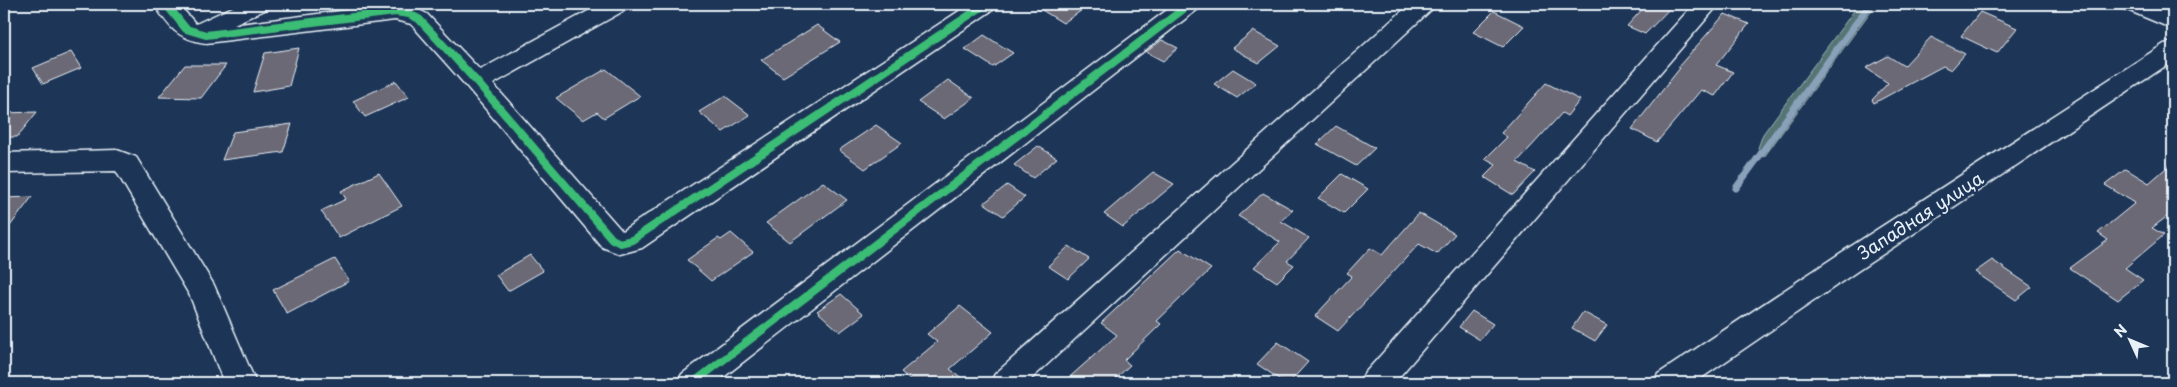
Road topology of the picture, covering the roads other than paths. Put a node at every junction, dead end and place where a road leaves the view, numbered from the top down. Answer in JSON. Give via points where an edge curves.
{"nodes":[{"id":1,"x":166,"y":4,"type":"edge"},
{"id":2,"x":259,"y":4,"type":"edge"},
{"id":3,"x":619,"y":4,"type":"edge"},
{"id":4,"x":986,"y":4,"type":"edge"},
{"id":5,"x":1190,"y":4,"type":"edge"},
{"id":6,"x":1424,"y":4,"type":"edge"},
{"id":7,"x":1707,"y":4,"type":"edge"},
{"id":8,"x":2133,"y":4,"type":"edge"},
{"id":9,"x":2173,"y":21,"type":"edge"},
{"id":10,"x":192,"y":34,"type":"junction"},
{"id":11,"x":2173,"y":50,"type":"edge"},
{"id":12,"x":477,"y":82,"type":"junction"},
{"id":13,"x":4,"y":163,"type":"edge"},
{"id":14,"x":240,"y":383,"type":"edge"},
{"id":15,"x":693,"y":383,"type":"edge"},
{"id":16,"x":1006,"y":383,"type":"edge"},
{"id":17,"x":1375,"y":383,"type":"edge"},
{"id":18,"x":1669,"y":383,"type":"edge"}],
"edges":[{"from":1,"to":10,"type":"street"},
{"from":2,"to":10,"type":"street"},
{"from":3,"to":12,"type":"street"},
{"from":4,"to":12,"type":"street","via":[[632,240],[620,243],[612,239]]},
{"from":5,"to":15,"type":"street"},
{"from":6,"to":16,"type":"street"},
{"from":7,"to":17,"type":"street"},
{"from":8,"to":9,"type":"street"},
{"from":10,"to":12,"type":"street","via":[[217,35],[396,12],[409,14],[419,19]]},
{"from":11,"to":18,"type":"street","name":"Западная улица"},
{"from":13,"to":14,"type":"street","via":[[117,160],[126,164],[204,293]]}]}
